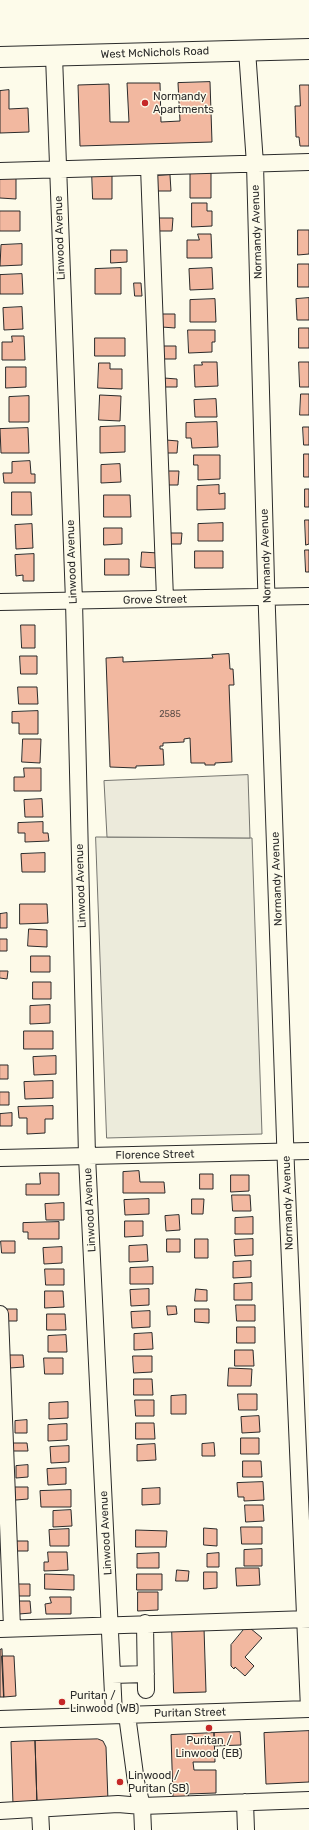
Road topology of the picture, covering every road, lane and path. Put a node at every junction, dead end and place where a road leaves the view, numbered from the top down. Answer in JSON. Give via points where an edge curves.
{"nodes":[{"id":1,"x":309,"y":48,"type":"edge"},
{"id":2,"x":247,"y":50,"type":"junction"},
{"id":3,"x":54,"y":56,"type":"junction"},
{"id":4,"x":0,"y":57,"type":"edge"},
{"id":5,"x":309,"y":162,"type":"edge"},
{"id":6,"x":255,"y":164,"type":"junction"},
{"id":7,"x":148,"y":167,"type":"junction"},
{"id":8,"x":58,"y":169,"type":"junction"},
{"id":9,"x":0,"y":171,"type":"edge"},
{"id":10,"x":309,"y":596,"type":"edge"},
{"id":11,"x":267,"y":597,"type":"junction"},
{"id":12,"x":165,"y":599,"type":"junction"},
{"id":13,"x":74,"y":601,"type":"junction"},
{"id":14,"x":0,"y":602,"type":"edge"},
{"id":15,"x":309,"y":1151,"type":"edge"},
{"id":16,"x":286,"y":1152,"type":"junction"},
{"id":17,"x":87,"y":1156,"type":"junction"},
{"id":18,"x":0,"y":1158,"type":"edge"},
{"id":19,"x":0,"y":1314,"type":"edge"},
{"id":20,"x":307,"y":1619,"type":"edge"},
{"id":21,"x":145,"y":1623,"type":"junction"},
{"id":22,"x":110,"y":1624,"type":"junction"},
{"id":23,"x":6,"y":1629,"type":"edge"},
{"id":24,"x":112,"y":1675,"type":"junction"},
{"id":25,"x":309,"y":1709,"type":"edge"},
{"id":26,"x":120,"y":1715,"type":"junction"},
{"id":27,"x":0,"y":1719,"type":"edge"},
{"id":28,"x":309,"y":1800,"type":"edge"},
{"id":29,"x":245,"y":1802,"type":"junction"},
{"id":30,"x":142,"y":1806,"type":"junction"},
{"id":31,"x":40,"y":1810,"type":"junction"},
{"id":32,"x":0,"y":1811,"type":"edge"},
{"id":33,"x":41,"y":1830,"type":"edge"},
{"id":34,"x":143,"y":1830,"type":"edge"},
{"id":35,"x":246,"y":1830,"type":"edge"}],
"edges":[{"from":1,"to":2,"type":"main road","name":"West McNichols Road"},
{"from":2,"to":3,"type":"main road","name":"West McNichols Road"},
{"from":2,"to":6,"type":"street","name":"Normandy Avenue"},
{"from":3,"to":4,"type":"main road","name":"West McNichols Road"},
{"from":3,"to":8,"type":"street","name":"Linwood Avenue"},
{"from":5,"to":6,"type":"street"},
{"from":6,"to":7,"type":"street"},
{"from":6,"to":11,"type":"street","name":"Normandy Avenue"},
{"from":7,"to":8,"type":"street"},
{"from":7,"to":12,"type":"street"},
{"from":8,"to":9,"type":"street"},
{"from":8,"to":13,"type":"street","name":"Linwood Avenue"},
{"from":10,"to":11,"type":"street","name":"Grove Street"},
{"from":11,"to":12,"type":"street","name":"Grove Street"},
{"from":11,"to":16,"type":"street","name":"Normandy Avenue"},
{"from":12,"to":13,"type":"street","name":"Grove Street"},
{"from":13,"to":14,"type":"street","name":"Grove Street"},
{"from":13,"to":17,"type":"street","name":"Linwood Avenue"},
{"from":15,"to":16,"type":"street","name":"Florence Street"},
{"from":16,"to":17,"type":"street","name":"Florence Street"},
{"from":16,"to":20,"type":"street","name":"Normandy Avenue"},
{"from":17,"to":18,"type":"street","name":"Florence Street"},
{"from":17,"to":22,"type":"street","name":"Linwood Avenue"},
{"from":19,"to":23,"type":"street"},
{"from":20,"to":21,"type":"street"},
{"from":20,"to":25,"type":"street","name":"Normandy Avenue"},
{"from":21,"to":22,"type":"street"},
{"from":21,"to":24,"type":"street","via":[[146,1682]]},
{"from":22,"to":23,"type":"street"},
{"from":22,"to":24,"type":"street","name":"Linwood Avenue"},
{"from":24,"to":26,"type":"street","name":"Linwood Avenue"},
{"from":25,"to":26,"type":"street","name":"Puritan Street"},
{"from":26,"to":27,"type":"street","name":"Puritan Street"},
{"from":26,"to":30,"type":"street","name":"Linwood Avenue"},
{"from":28,"to":29,"type":"street"},
{"from":29,"to":30,"type":"street"},
{"from":29,"to":35,"type":"street"},
{"from":30,"to":31,"type":"street","via":[[118,1804]]},
{"from":30,"to":34,"type":"street","name":"Linwood Avenue"},
{"from":31,"to":32,"type":"street"},
{"from":31,"to":33,"type":"street"}]}
